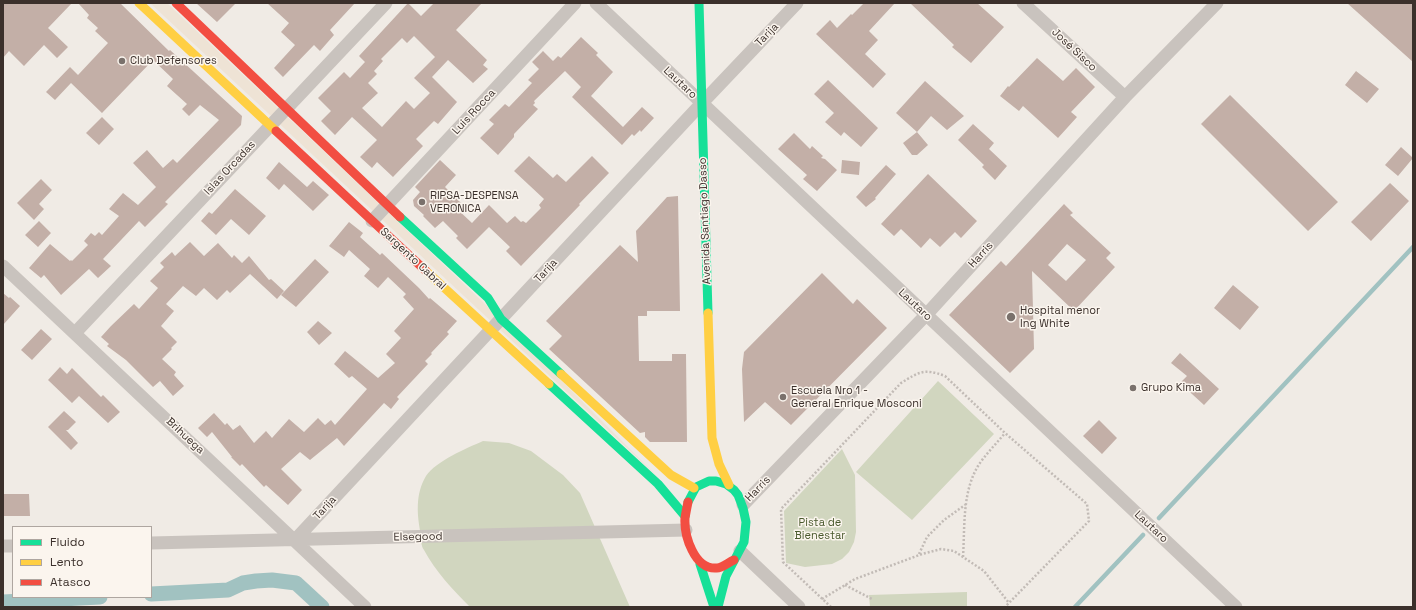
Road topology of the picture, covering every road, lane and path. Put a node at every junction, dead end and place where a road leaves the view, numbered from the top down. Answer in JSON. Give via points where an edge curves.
{"nodes":[{"id":1,"x":139,"y":3,"type":"edge"},
{"id":2,"x":176,"y":3,"type":"edge"},
{"id":3,"x":386,"y":3,"type":"edge"},
{"id":4,"x":575,"y":3,"type":"edge"},
{"id":5,"x":596,"y":3,"type":"edge"},
{"id":6,"x":699,"y":3,"type":"edge"},
{"id":7,"x":797,"y":3,"type":"edge"},
{"id":8,"x":1023,"y":3,"type":"edge"},
{"id":9,"x":1217,"y":3,"type":"edge"},
{"id":10,"x":1125,"y":97,"type":"junction"},
{"id":11,"x":702,"y":104,"type":"junction"},
{"id":12,"x":286,"y":108,"type":"junction"},
{"id":13,"x":271,"y":125,"type":"junction"},
{"id":14,"x":387,"y":205,"type":"junction"},
{"id":15,"x":372,"y":220,"type":"junction"},
{"id":16,"x":3,"y":266,"type":"edge"},
{"id":17,"x":926,"y":315,"type":"junction"},
{"id":18,"x":501,"y":319,"type":"junction"},
{"id":19,"x":490,"y":331,"type":"junction"},
{"id":20,"x":75,"y":333,"type":"junction"},
{"id":21,"x":1005,"y":433,"type":"junction"},
{"id":22,"x":712,"y":438,"type":"junction"},
{"id":23,"x":708,"y":461,"type":"dead end"},
{"id":24,"x":705,"y":474,"type":"dead end"},
{"id":25,"x":729,"y":485,"type":"junction"},
{"id":26,"x":697,"y":486,"type":"junction"},
{"id":27,"x":743,"y":505,"type":"junction"},
{"id":28,"x":966,"y":505,"type":"junction"},
{"id":29,"x":685,"y":516,"type":"junction"},
{"id":30,"x":686,"y":530,"type":"junction"},
{"id":31,"x":295,"y":540,"type":"junction"},
{"id":32,"x":152,"y":543,"type":"edge"},
{"id":33,"x":918,"y":555,"type":"junction"},
{"id":34,"x":737,"y":556,"type":"junction"},
{"id":35,"x":963,"y":557,"type":"junction"},
{"id":36,"x":700,"y":564,"type":"junction"},
{"id":37,"x":845,"y":585,"type":"junction"},
{"id":38,"x":822,"y":599,"type":"junction"},
{"id":39,"x":872,"y":599,"type":"dead end"},
{"id":40,"x":1009,"y":604,"type":"junction"},
{"id":41,"x":365,"y":607,"type":"edge"},
{"id":42,"x":714,"y":607,"type":"edge"},
{"id":43,"x":718,"y":607,"type":"edge"},
{"id":44,"x":799,"y":607,"type":"edge"},
{"id":45,"x":831,"y":607,"type":"edge"},
{"id":46,"x":1006,"y":607,"type":"edge"},
{"id":47,"x":1236,"y":607,"type":"edge"}],
"edges":[{"from":1,"to":13,"type":"street","name":"Sargento Cabral"},
{"from":2,"to":12,"type":"street","name":"Sargento Cabral"},
{"from":3,"to":12,"type":"street","name":"Islas Orcadas"},
{"from":4,"to":14,"type":"street","name":"Luis Rocca"},
{"from":5,"to":11,"type":"street","name":"Lautaro"},
{"from":6,"to":11,"type":"street","name":"Avenida Santiago Dasso"},
{"from":7,"to":11,"type":"street","name":"Tarija"},
{"from":8,"to":10,"type":"street","name":"José Sisco"},
{"from":9,"to":10,"type":"street","name":"Harris"},
{"from":10,"to":17,"type":"street","name":"Harris"},
{"from":11,"to":17,"type":"street","name":"Lautaro"},
{"from":11,"to":18,"type":"street","name":"Tarija"},
{"from":11,"to":22,"type":"street","name":"Avenida Santiago Dasso"},
{"from":12,"to":13,"type":"street","name":"Islas Orcadas"},
{"from":12,"to":14,"type":"street","name":"Sargento Cabral"},
{"from":13,"to":15,"type":"street","name":"Sargento Cabral"},
{"from":13,"to":20,"type":"street","name":"Islas Orcadas"},
{"from":14,"to":15,"type":"street","name":"Luis Rocca"},
{"from":14,"to":18,"type":"street","name":"Sargento Cabral","via":[[488,298]]},
{"from":15,"to":19,"type":"street","name":"Sargento Cabral"},
{"from":16,"to":20,"type":"street","name":"Brihuega"},
{"from":17,"to":27,"type":"street","name":"Harris"},
{"from":17,"to":47,"type":"street","name":"Lautaro"},
{"from":18,"to":19,"type":"street","name":"Tarija"},
{"from":18,"to":26,"type":"street","name":"Sargento Cabral","via":[[671,474]]},
{"from":19,"to":29,"type":"street","name":"Sargento Cabral","via":[[658,484]]},
{"from":19,"to":31,"type":"street","name":"Tarija"},
{"from":20,"to":31,"type":"street","name":"Brihuega"},
{"from":21,"to":28,"type":"path","via":[[978,466],[968,489]]},
{"from":21,"to":38,"type":"path","via":[[945,376],[934,371],[919,372],[901,383],[781,509],[784,562]]},
{"from":21,"to":40,"type":"path","via":[[1087,504],[1089,521]]},
{"from":22,"to":23,"type":"street","name":"Avenida Santiago Dasso"},
{"from":22,"to":25,"type":"street","name":"Avenida Santiago Dasso","via":[[719,464]]},
{"from":24,"to":26,"type":"street"},
{"from":25,"to":26,"type":"street","via":[[708,481]]},
{"from":25,"to":27,"type":"street","name":"Avenida Santiago Dasso"},
{"from":26,"to":29,"type":"street","via":[[690,495]]},
{"from":27,"to":34,"type":"street","name":"Avenida Santiago Dasso","via":[[746,529],[744,542]]},
{"from":28,"to":33,"type":"path","via":[[944,520],[927,537]]},
{"from":28,"to":35,"type":"path"},
{"from":29,"to":30,"type":"street"},
{"from":30,"to":31,"type":"street","name":"Elsegood"},
{"from":30,"to":36,"type":"street","via":[[694,556]]},
{"from":31,"to":32,"type":"street","name":"Elsegood"},
{"from":31,"to":41,"type":"street","name":"Brihuega"},
{"from":33,"to":35,"type":"path","via":[[941,549],[954,551]]},
{"from":33,"to":37,"type":"path"},
{"from":34,"to":36,"type":"street","via":[[727,566],[718,568]]},
{"from":34,"to":43,"type":"street","name":"Avenida Santiago Dasso","via":[[727,573]]},
{"from":34,"to":44,"type":"street"},
{"from":35,"to":40,"type":"path","via":[[984,571]]},
{"from":36,"to":42,"type":"street"},
{"from":37,"to":38,"type":"path"},
{"from":37,"to":39,"type":"path"},
{"from":38,"to":45,"type":"path"},
{"from":40,"to":46,"type":"path"}]}
